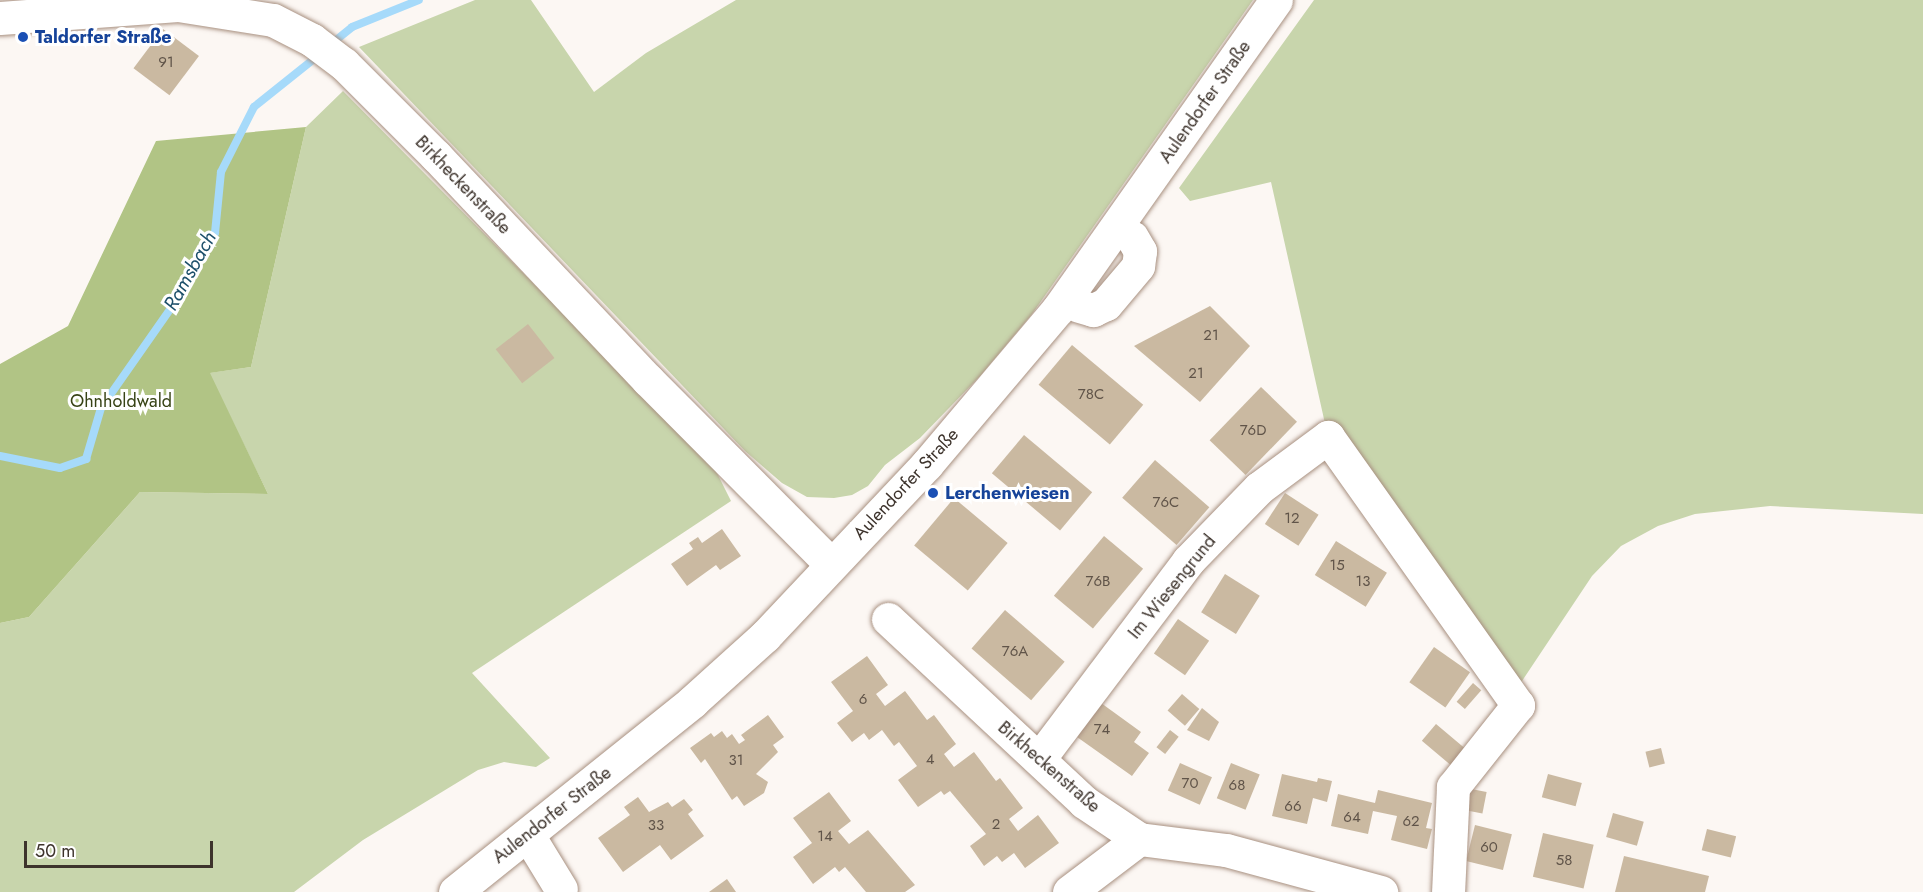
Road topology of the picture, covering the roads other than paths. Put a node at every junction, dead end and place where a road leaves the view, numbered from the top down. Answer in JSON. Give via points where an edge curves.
{"nodes":[{"id":1,"x":1276,"y":0,"type":"edge"},
{"id":2,"x":179,"y":3,"type":"edge"},
{"id":3,"x":0,"y":18,"type":"edge"},
{"id":4,"x":1132,"y":237,"type":"dead end"},
{"id":5,"x":1079,"y":306,"type":"dead end"},
{"id":6,"x":831,"y":564,"type":"junction"},
{"id":7,"x":888,"y":619,"type":"dead end"},
{"id":8,"x":1039,"y":759,"type":"junction"},
{"id":9,"x":528,"y":835,"type":"junction"},
{"id":10,"x":1139,"y":839,"type":"junction"},
{"id":11,"x":561,"y":889,"type":"dead end"},
{"id":12,"x":455,"y":892,"type":"edge"},
{"id":13,"x":1069,"y":892,"type":"edge"},
{"id":14,"x":1381,"y":892,"type":"edge"},
{"id":15,"x":1448,"y":892,"type":"edge"}],
"edges":[{"from":1,"to":6,"type":"street","name":"Aulendorfer Straße","via":[[1131,209],[1028,348],[927,464]]},
{"from":2,"to":3,"type":"street","name":"Birkheckenstraße"},
{"from":2,"to":6,"type":"street","name":"Birkheckenstraße","via":[[273,20],[312,40],[344,64]]},
{"from":4,"to":5,"type":"street","via":[[1140,250],[1138,266],[1107,304],[1093,310]]},
{"from":6,"to":9,"type":"street","name":"Aulendorfer Straße","via":[[765,636],[693,701]]},
{"from":7,"to":8,"type":"street","name":"Birkheckenstraße"},
{"from":8,"to":10,"type":"street","name":"Birkheckenstraße","via":[[1084,802]]},
{"from":8,"to":15,"type":"street","name":"Im Wiesengrund","via":[[1188,561],[1259,488],[1328,437],[1518,705],[1453,788]]},
{"from":9,"to":11,"type":"street"},
{"from":9,"to":12,"type":"street","name":"Aulendorfer Straße"},
{"from":10,"to":13,"type":"street"},
{"from":10,"to":14,"type":"street","name":"Birkheckenstraße","via":[[1226,850]]}]}
